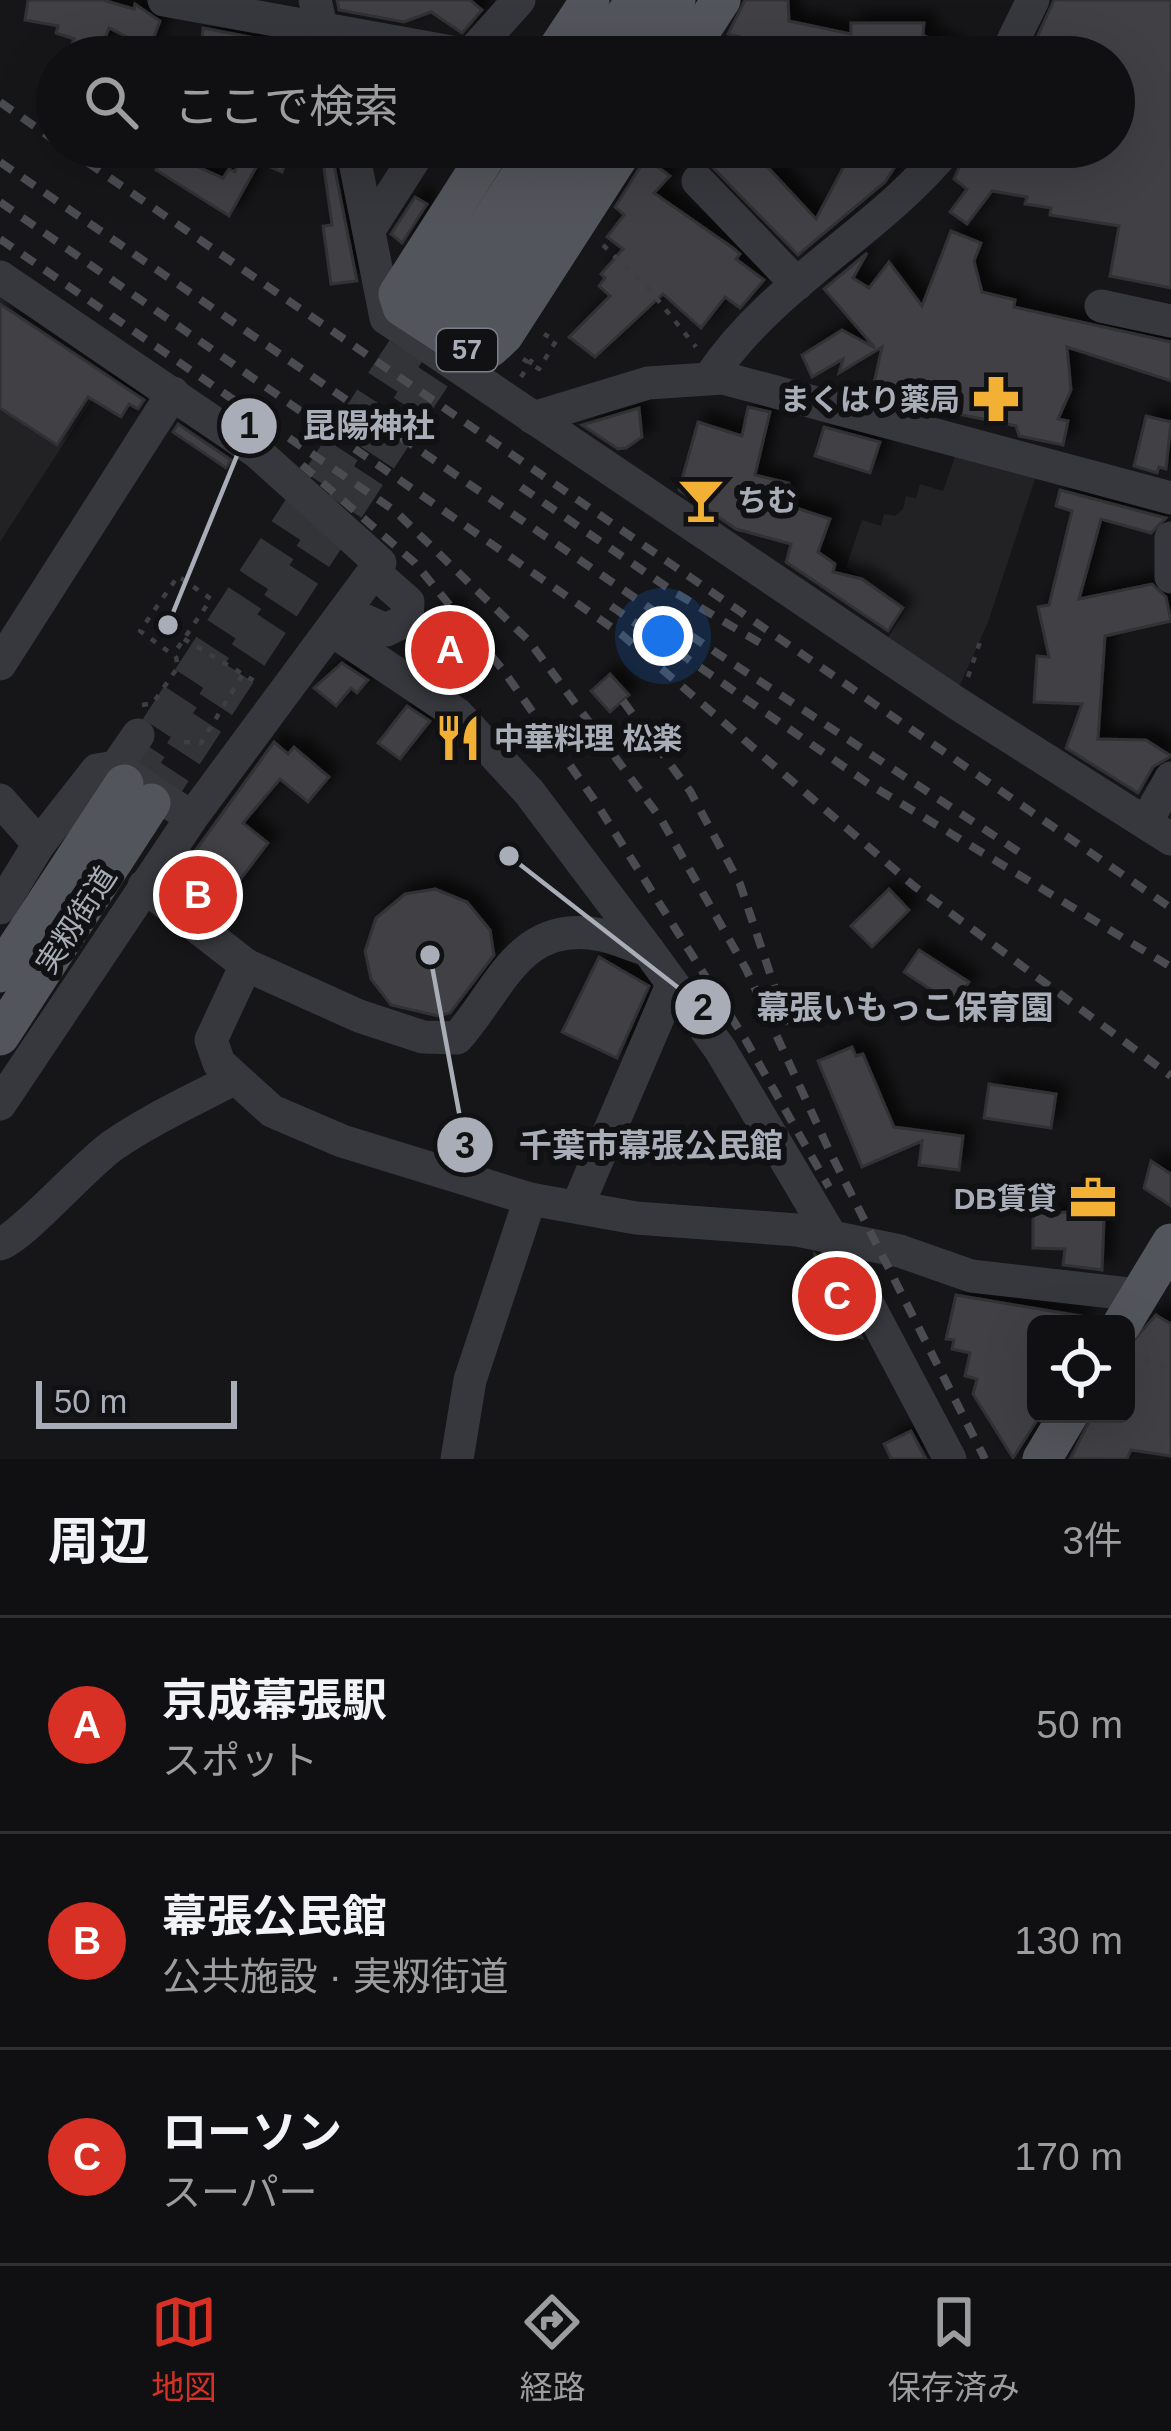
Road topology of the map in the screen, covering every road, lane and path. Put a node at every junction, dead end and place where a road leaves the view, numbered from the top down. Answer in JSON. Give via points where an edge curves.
{"nodes":[{"id":1,"x":164,"y":0,"type":"edge"},
{"id":2,"x":520,"y":0,"type":"edge"},
{"id":3,"x":590,"y":0,"type":"edge"},
{"id":4,"x":635,"y":0,"type":"edge"},
{"id":5,"x":676,"y":0,"type":"edge"},
{"id":6,"x":721,"y":0,"type":"edge"},
{"id":7,"x":1033,"y":0,"type":"edge"},
{"id":8,"x":321,"y":30,"type":"edge"},
{"id":9,"x":355,"y":36,"type":"edge"},
{"id":10,"x":487,"y":36,"type":"edge"},
{"id":11,"x":566,"y":36,"type":"edge"},
{"id":12,"x":612,"y":36,"type":"edge"},
{"id":13,"x":653,"y":36,"type":"edge"},
{"id":14,"x":698,"y":36,"type":"edge"},
{"id":15,"x":1016,"y":36,"type":"edge"},
{"id":16,"x":357,"y":168,"type":"edge"},
{"id":17,"x":409,"y":168,"type":"edge"},
{"id":18,"x":478,"y":168,"type":"edge"},
{"id":19,"x":528,"y":168,"type":"edge"},
{"id":20,"x":564,"y":168,"type":"edge"},
{"id":21,"x":612,"y":168,"type":"edge"},
{"id":22,"x":931,"y":168,"type":"edge"},
{"id":23,"x":698,"y":181,"type":"dead end"},
{"id":24,"x":583,"y":212,"type":"junction"},
{"id":25,"x":370,"y":228,"type":"junction"},
{"id":26,"x":0,"y":277,"type":"edge"},
{"id":27,"x":797,"y":284,"type":"junction"},
{"id":28,"x":1101,"y":306,"type":"dead end"},
{"id":29,"x":1171,"y":321,"type":"edge"},
{"id":30,"x":712,"y":374,"type":"junction"},
{"id":31,"x":173,"y":393,"type":"junction"},
{"id":32,"x":533,"y":418,"type":"junction"},
{"id":33,"x":1171,"y":498,"type":"edge"},
{"id":34,"x":1171,"y":538,"type":"edge"},
{"id":35,"x":374,"y":572,"type":"junction"},
{"id":36,"x":1171,"y":577,"type":"edge"},
{"id":37,"x":340,"y":621,"type":"junction"},
{"id":38,"x":184,"y":639,"type":"junction"},
{"id":39,"x":981,"y":639,"type":"dead end"},
{"id":40,"x":176,"y":657,"type":"junction"},
{"id":41,"x":0,"y":664,"type":"edge"},
{"id":42,"x":243,"y":674,"type":"junction"},
{"id":43,"x":268,"y":689,"type":"dead end"},
{"id":44,"x":958,"y":704,"type":"junction"},
{"id":45,"x":137,"y":720,"type":"joint"},
{"id":46,"x":184,"y":742,"type":"dead end"},
{"id":47,"x":1171,"y":778,"type":"edge"},
{"id":48,"x":130,"y":785,"type":"junction"},
{"id":49,"x":0,"y":800,"type":"edge"},
{"id":50,"x":192,"y":817,"type":"junction"},
{"id":51,"x":1159,"y":830,"type":"edge"},
{"id":52,"x":39,"y":844,"type":"junction"},
{"id":53,"x":144,"y":886,"type":"junction"},
{"id":54,"x":0,"y":908,"type":"edge"},
{"id":55,"x":648,"y":950,"type":"junction"},
{"id":56,"x":245,"y":965,"type":"junction"},
{"id":57,"x":0,"y":973,"type":"edge"},
{"id":58,"x":672,"y":985,"type":"junction"},
{"id":59,"x":0,"y":1036,"type":"edge"},
{"id":60,"x":235,"y":1078,"type":"junction"},
{"id":61,"x":0,"y":1104,"type":"edge"},
{"id":62,"x":530,"y":1199,"type":"junction"},
{"id":63,"x":577,"y":1207,"type":"junction"},
{"id":64,"x":830,"y":1236,"type":"junction"},
{"id":65,"x":1171,"y":1243,"type":"edge"},
{"id":66,"x":0,"y":1244,"type":"edge"},
{"id":67,"x":1130,"y":1310,"type":"edge"},
{"id":68,"x":1135,"y":1357,"type":"edge"},
{"id":69,"x":1171,"y":1368,"type":"edge"},
{"id":70,"x":1064,"y":1423,"type":"edge"},
{"id":71,"x":458,"y":1459,"type":"edge"},
{"id":72,"x":950,"y":1459,"type":"edge"},
{"id":73,"x":1042,"y":1459,"type":"edge"}],
"edges":[{"from":1,"to":8,"type":"street"},
{"from":2,"to":10,"type":"street"},
{"from":3,"to":11,"type":"main road"},
{"from":4,"to":12,"type":"main road"},
{"from":5,"to":13,"type":"main road"},
{"from":6,"to":14,"type":"main road"},
{"from":7,"to":15,"type":"street"},
{"from":8,"to":9,"type":"street"},
{"from":16,"to":25,"type":"street"},
{"from":17,"to":25,"type":"street"},
{"from":18,"to":24,"type":"main road","number":"57","via":[[398,294],[402,308],[471,352],[490,348]]},
{"from":19,"to":20,"type":"main road","number":"57","via":[[450,316]]},
{"from":21,"to":24,"type":"main road","number":"57"},
{"from":22,"to":27,"type":"street"},
{"from":23,"to":27,"type":"street"},
{"from":24,"to":30,"type":"path","via":[[596,238],[649,289]]},
{"from":25,"to":32,"type":"street","via":[[386,318]]},
{"from":26,"to":31,"type":"street"},
{"from":27,"to":30,"type":"street"},
{"from":28,"to":29,"type":"street"},
{"from":30,"to":32,"type":"street","via":[[648,383]]},
{"from":30,"to":33,"type":"street"},
{"from":31,"to":35,"type":"street","via":[[257,452],[380,563]]},
{"from":31,"to":41,"type":"street"},
{"from":32,"to":44,"type":"street"},
{"from":34,"to":36,"type":"street"},
{"from":35,"to":37,"type":"street"},
{"from":35,"to":37,"type":"street","via":[[408,602],[406,620],[386,630]]},
{"from":37,"to":50,"type":"street"},
{"from":37,"to":55,"type":"street","via":[[457,714],[529,792]]},
{"from":38,"to":40,"type":"path"},
{"from":38,"to":40,"type":"path","via":[[212,599],[178,576],[140,631]]},
{"from":38,"to":42,"type":"path"},
{"from":39,"to":44,"type":"path"},
{"from":40,"to":45,"type":"path","via":[[178,667]]},
{"from":42,"to":43,"type":"path"},
{"from":42,"to":46,"type":"path","via":[[201,743]]},
{"from":44,"to":51,"type":"street"},
{"from":45,"to":48,"type":"street"},
{"from":47,"to":51,"type":"street"},
{"from":48,"to":50,"type":"street"},
{"from":48,"to":52,"type":"street","via":[[97,770]]},
{"from":48,"to":57,"type":"main road","name":"実籾街道"},
{"from":48,"to":59,"type":"main road","name":"実籾街道"},
{"from":49,"to":52,"type":"street"},
{"from":50,"to":53,"type":"street"},
{"from":52,"to":54,"type":"street"},
{"from":53,"to":56,"type":"street"},
{"from":53,"to":61,"type":"street"},
{"from":55,"to":56,"type":"street","via":[[576,932],[534,944],[506,964],[457,1038],[423,1037],[359,1016]]},
{"from":55,"to":58,"type":"street"},
{"from":56,"to":60,"type":"street","via":[[211,1040]]},
{"from":58,"to":63,"type":"street"},
{"from":58,"to":64,"type":"street","via":[[721,1049]]},
{"from":60,"to":62,"type":"street","via":[[272,1111],[342,1141]]},
{"from":60,"to":66,"type":"street","via":[[116,1143],[16,1239]]},
{"from":62,"to":63,"type":"street"},
{"from":62,"to":71,"type":"street","via":[[470,1380]]},
{"from":63,"to":64,"type":"street"},
{"from":64,"to":67,"type":"street"},
{"from":64,"to":72,"type":"street"},
{"from":65,"to":67,"type":"main road"},
{"from":68,"to":69,"type":"path"},
{"from":70,"to":73,"type":"main road"}]}
